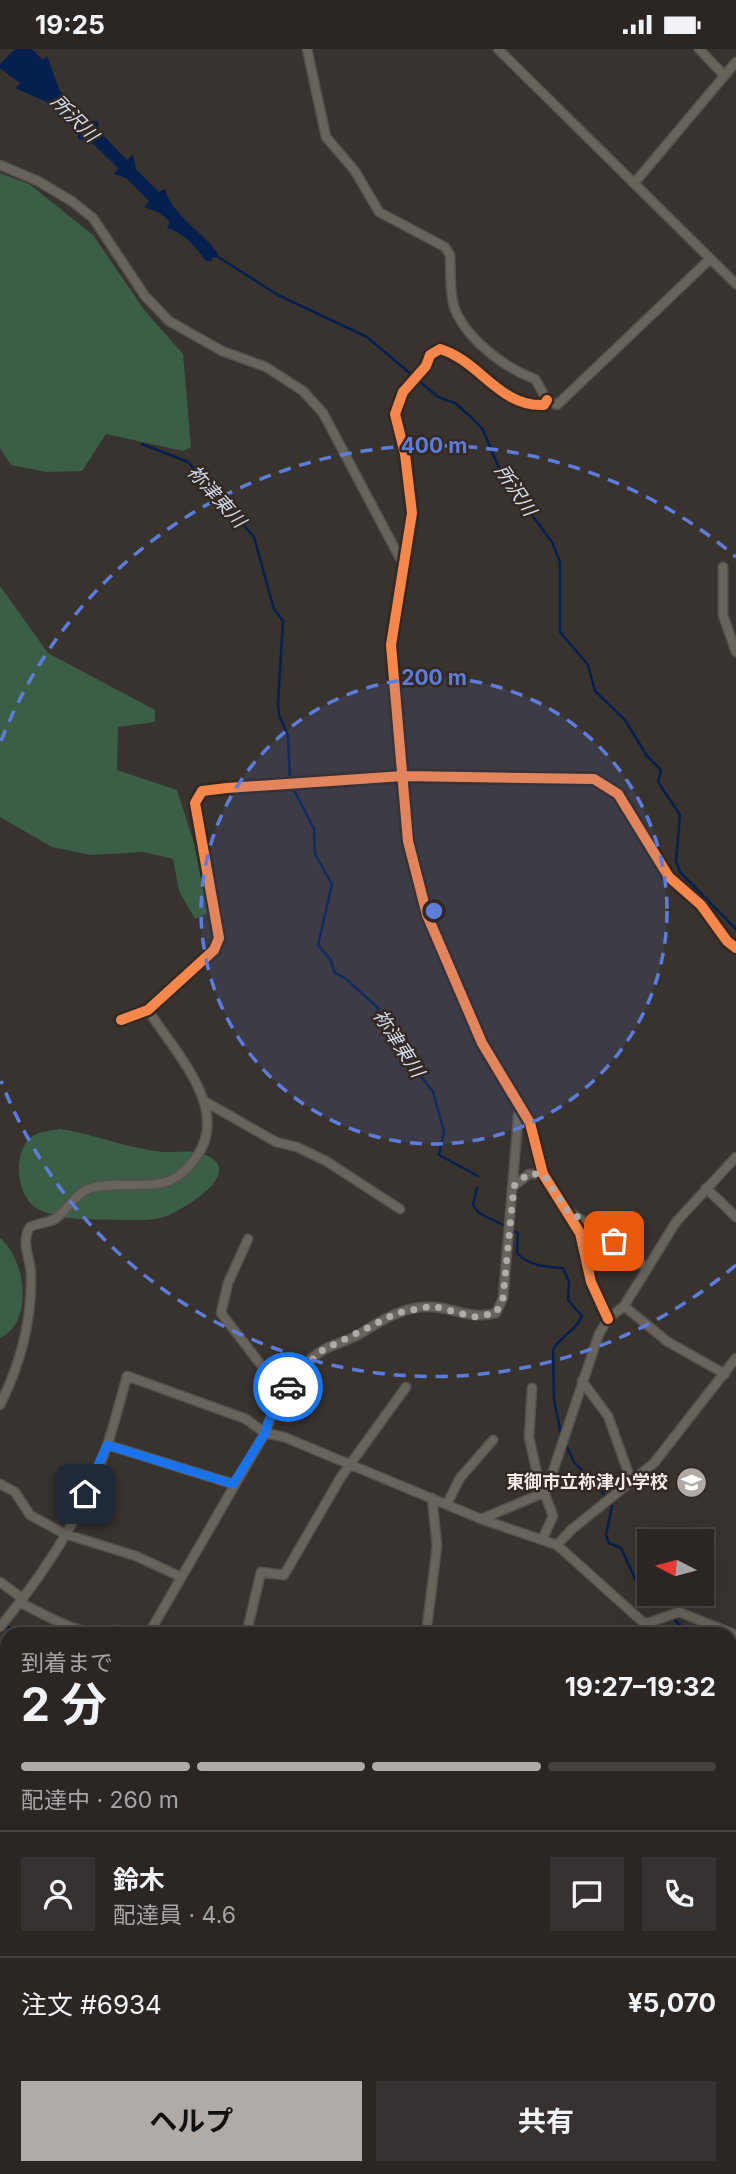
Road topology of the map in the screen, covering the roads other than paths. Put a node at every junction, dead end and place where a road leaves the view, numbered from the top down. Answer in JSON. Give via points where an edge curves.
{"nodes":[{"id":1,"x":307,"y":49,"type":"edge"},
{"id":2,"x":498,"y":49,"type":"edge"},
{"id":3,"x":699,"y":49,"type":"edge"},
{"id":4,"x":736,"y":62,"type":"edge"},
{"id":5,"x":723,"y":74,"type":"junction"},
{"id":6,"x":0,"y":165,"type":"edge"},
{"id":7,"x":636,"y":181,"type":"junction"},
{"id":8,"x":710,"y":259,"type":"junction"},
{"id":9,"x":736,"y":284,"type":"edge"},
{"id":10,"x":547,"y":400,"type":"junction"},
{"id":11,"x":402,"y":562,"type":"junction"},
{"id":12,"x":723,"y":567,"type":"dead end"},
{"id":13,"x":736,"y":652,"type":"edge"},
{"id":14,"x":403,"y":776,"type":"junction"},
{"id":15,"x":736,"y":948,"type":"edge"},
{"id":16,"x":148,"y":1010,"type":"junction"},
{"id":17,"x":121,"y":1020,"type":"dead end"},
{"id":18,"x":204,"y":1101,"type":"junction"},
{"id":19,"x":519,"y":1106,"type":"junction"},
{"id":20,"x":736,"y":1157,"type":"edge"},
{"id":21,"x":543,"y":1174,"type":"junction"},
{"id":22,"x":514,"y":1186,"type":"junction"},
{"id":23,"x":706,"y":1188,"type":"junction"},
{"id":24,"x":400,"y":1209,"type":"dead end"},
{"id":25,"x":567,"y":1210,"type":"junction"},
{"id":26,"x":736,"y":1217,"type":"edge"},
{"id":27,"x":248,"y":1239,"type":"dead end"},
{"id":28,"x":647,"y":1269,"type":"junction"},
{"id":29,"x":624,"y":1306,"type":"junction"},
{"id":30,"x":608,"y":1319,"type":"junction"},
{"id":31,"x":736,"y":1358,"type":"edge"},
{"id":32,"x":725,"y":1374,"type":"junction"},
{"id":33,"x":582,"y":1381,"type":"junction"},
{"id":34,"x":406,"y":1387,"type":"dead end"},
{"id":35,"x":532,"y":1388,"type":"dead end"},
{"id":36,"x":286,"y":1389,"type":"junction"},
{"id":37,"x":0,"y":1405,"type":"edge"},
{"id":38,"x":265,"y":1433,"type":"junction"},
{"id":39,"x":493,"y":1440,"type":"dead end"},
{"id":40,"x":107,"y":1445,"type":"junction"},
{"id":41,"x":349,"y":1465,"type":"junction"},
{"id":42,"x":632,"y":1483,"type":"junction"},
{"id":43,"x":0,"y":1484,"type":"edge"},
{"id":44,"x":233,"y":1484,"type":"junction"},
{"id":45,"x":545,"y":1492,"type":"junction"},
{"id":46,"x":432,"y":1498,"type":"junction"},
{"id":47,"x":447,"y":1504,"type":"junction"},
{"id":48,"x":481,"y":1519,"type":"junction"},
{"id":49,"x":65,"y":1534,"type":"junction"},
{"id":50,"x":542,"y":1540,"type":"junction"},
{"id":51,"x":557,"y":1545,"type":"junction"},
{"id":52,"x":181,"y":1577,"type":"junction"},
{"id":53,"x":0,"y":1582,"type":"edge"},
{"id":54,"x":23,"y":1599,"type":"junction"},
{"id":55,"x":645,"y":1623,"type":"junction"},
{"id":56,"x":0,"y":1627,"type":"edge"},
{"id":57,"x":72,"y":1627,"type":"edge"},
{"id":58,"x":153,"y":1627,"type":"edge"},
{"id":59,"x":248,"y":1627,"type":"edge"},
{"id":60,"x":427,"y":1627,"type":"edge"},
{"id":61,"x":647,"y":1627,"type":"edge"},
{"id":62,"x":716,"y":1627,"type":"edge"}],
"edges":[{"from":1,"to":10,"type":"street","via":[[326,137],[355,171],[379,212],[445,247],[450,255],[455,312],[473,335],[515,372],[535,379]]},
{"from":2,"to":7,"type":"street"},
{"from":3,"to":5,"type":"street"},
{"from":4,"to":5,"type":"street"},
{"from":5,"to":7,"type":"street"},
{"from":6,"to":11,"type":"street","via":[[38,181],[93,218],[145,296],[169,321],[222,351],[265,367],[303,391],[323,413]]},
{"from":7,"to":8,"type":"street"},
{"from":8,"to":9,"type":"street"},
{"from":8,"to":10,"type":"street","via":[[557,405]]},
{"from":10,"to":11,"type":"street","via":[[544,405],[520,404],[459,358],[434,349],[403,392],[395,414],[412,513]]},
{"from":11,"to":14,"type":"street","via":[[391,645]]},
{"from":12,"to":13,"type":"street","via":[[723,615]]},
{"from":14,"to":15,"type":"street","via":[[540,776],[594,779],[604,784],[618,793],[669,877],[701,905]]},
{"from":14,"to":16,"type":"street","via":[[202,791],[195,803],[196,816],[219,938],[214,950]]},
{"from":14,"to":19,"type":"street","via":[[408,841],[427,915],[481,1043]]},
{"from":16,"to":17,"type":"street"},
{"from":16,"to":18,"type":"street"},
{"from":18,"to":24,"type":"street","via":[[276,1142],[326,1161]]},
{"from":18,"to":37,"type":"street","via":[[209,1115],[207,1137],[182,1172],[147,1186],[88,1189],[53,1220],[30,1227],[26,1245],[31,1262],[30,1304],[17,1372]]},
{"from":19,"to":21,"type":"street","via":[[530,1123]]},
{"from":19,"to":22,"type":"street"},
{"from":20,"to":23,"type":"street"},
{"from":21,"to":22,"type":"street","via":[[528,1174]]},
{"from":21,"to":25,"type":"street"},
{"from":22,"to":36,"type":"street","via":[[503,1298],[496,1313],[474,1317],[433,1306],[397,1313],[323,1350]]},
{"from":23,"to":26,"type":"street"},
{"from":23,"to":28,"type":"street","via":[[676,1222]]},
{"from":25,"to":28,"type":"street"},
{"from":25,"to":30,"type":"street","via":[[580,1233],[590,1282]]},
{"from":27,"to":36,"type":"street","via":[[228,1283],[221,1313],[268,1374]]},
{"from":28,"to":29,"type":"street"},
{"from":29,"to":30,"type":"street"},
{"from":29,"to":32,"type":"street","via":[[668,1342]]},
{"from":30,"to":33,"type":"street"},
{"from":31,"to":32,"type":"street"},
{"from":32,"to":42,"type":"street","via":[[654,1463]]},
{"from":33,"to":42,"type":"street","via":[[608,1416]]},
{"from":33,"to":45,"type":"street"},
{"from":34,"to":41,"type":"street"},
{"from":35,"to":45,"type":"street","via":[[529,1437]]},
{"from":36,"to":38,"type":"street"},
{"from":38,"to":40,"type":"street","via":[[246,1419],[127,1376]]},
{"from":38,"to":41,"type":"street"},
{"from":38,"to":44,"type":"street"},
{"from":39,"to":47,"type":"street","via":[[460,1478]]},
{"from":40,"to":44,"type":"street"},
{"from":40,"to":49,"type":"street"},
{"from":41,"to":46,"type":"street"},
{"from":41,"to":59,"type":"street","via":[[284,1575],[261,1572]]},
{"from":42,"to":51,"type":"street"},
{"from":43,"to":49,"type":"street","via":[[15,1492],[30,1515]]},
{"from":44,"to":52,"type":"street"},
{"from":45,"to":48,"type":"street"},
{"from":45,"to":50,"type":"street","via":[[553,1516]]},
{"from":46,"to":47,"type":"street"},
{"from":46,"to":60,"type":"street","via":[[437,1546]]},
{"from":47,"to":48,"type":"street"},
{"from":48,"to":50,"type":"street"},
{"from":49,"to":52,"type":"street","via":[[136,1556]]},
{"from":49,"to":54,"type":"street"},
{"from":50,"to":51,"type":"street"},
{"from":51,"to":55,"type":"street"},
{"from":52,"to":58,"type":"street"},
{"from":53,"to":54,"type":"street"},
{"from":54,"to":56,"type":"street"},
{"from":54,"to":57,"type":"street","via":[[23,1604]]},
{"from":55,"to":61,"type":"street"},
{"from":55,"to":62,"type":"street","via":[[679,1612]]}]}
